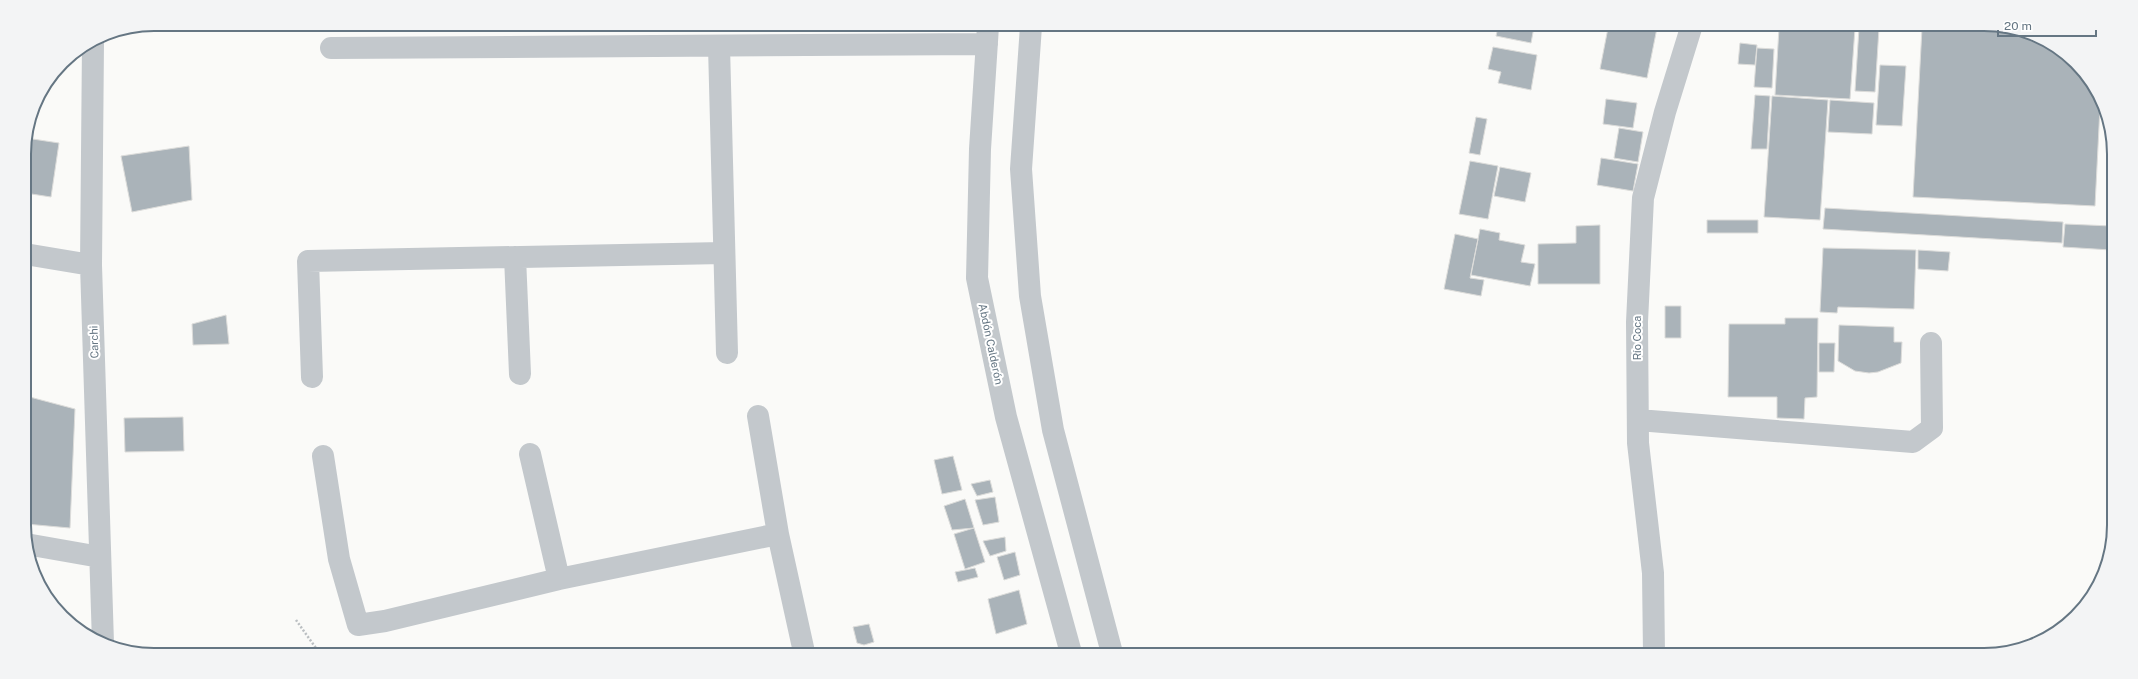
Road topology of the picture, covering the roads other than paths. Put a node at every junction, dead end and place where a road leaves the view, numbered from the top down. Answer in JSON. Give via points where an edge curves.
{"nodes":[{"id":1,"x":1031,"y":31,"type":"edge"},
{"id":2,"x":1690,"y":31,"type":"edge"},
{"id":3,"x":987,"y":35,"type":"edge"},
{"id":4,"x":719,"y":46,"type":"junction"},
{"id":5,"x":93,"y":48,"type":"edge"},
{"id":6,"x":331,"y":48,"type":"dead end"},
{"id":7,"x":723,"y":253,"type":"junction"},
{"id":8,"x":31,"y":255,"type":"edge"},
{"id":9,"x":514,"y":256,"type":"junction"},
{"id":10,"x":92,"y":265,"type":"junction"},
{"id":11,"x":1931,"y":343,"type":"dead end"},
{"id":12,"x":727,"y":353,"type":"dead end"},
{"id":13,"x":520,"y":374,"type":"dead end"},
{"id":14,"x":312,"y":377,"type":"dead end"},
{"id":15,"x":758,"y":416,"type":"dead end"},
{"id":16,"x":1638,"y":420,"type":"junction"},
{"id":17,"x":530,"y":454,"type":"dead end"},
{"id":18,"x":323,"y":456,"type":"dead end"},
{"id":19,"x":778,"y":534,"type":"junction"},
{"id":20,"x":33,"y":545,"type":"edge"},
{"id":21,"x":100,"y":557,"type":"junction"},
{"id":22,"x":558,"y":579,"type":"junction"},
{"id":23,"x":103,"y":637,"type":"edge"},
{"id":24,"x":803,"y":648,"type":"edge"},
{"id":25,"x":1070,"y":648,"type":"edge"},
{"id":26,"x":1111,"y":648,"type":"edge"},
{"id":27,"x":1654,"y":648,"type":"edge"}],
"edges":[{"from":1,"to":26,"type":"street","via":[[1021,169],[1030,296],[1053,430]]},
{"from":2,"to":16,"type":"street","name":"Río Coca","via":[[1665,112],[1643,198],[1637,322]]},
{"from":3,"to":4,"type":"street"},
{"from":3,"to":25,"type":"street","name":"Abdón Calderón","via":[[980,149],[977,278],[1006,417]]},
{"from":4,"to":6,"type":"street"},
{"from":4,"to":7,"type":"street"},
{"from":5,"to":10,"type":"street","name":"Carchi"},
{"from":7,"to":9,"type":"street"},
{"from":7,"to":12,"type":"street"},
{"from":8,"to":10,"type":"street"},
{"from":9,"to":13,"type":"street"},
{"from":9,"to":14,"type":"street","via":[[308,261]]},
{"from":10,"to":21,"type":"street","name":"Carchi"},
{"from":11,"to":16,"type":"street","via":[[1932,428],[1913,442]]},
{"from":15,"to":19,"type":"street"},
{"from":16,"to":27,"type":"street","name":"Río Coca","via":[[1638,442],[1653,573]]},
{"from":17,"to":22,"type":"street"},
{"from":18,"to":22,"type":"street","via":[[339,559],[358,625],[385,621]]},
{"from":19,"to":22,"type":"street"},
{"from":19,"to":24,"type":"street"},
{"from":20,"to":21,"type":"street"},
{"from":21,"to":23,"type":"street","name":"Carchi"}]}
